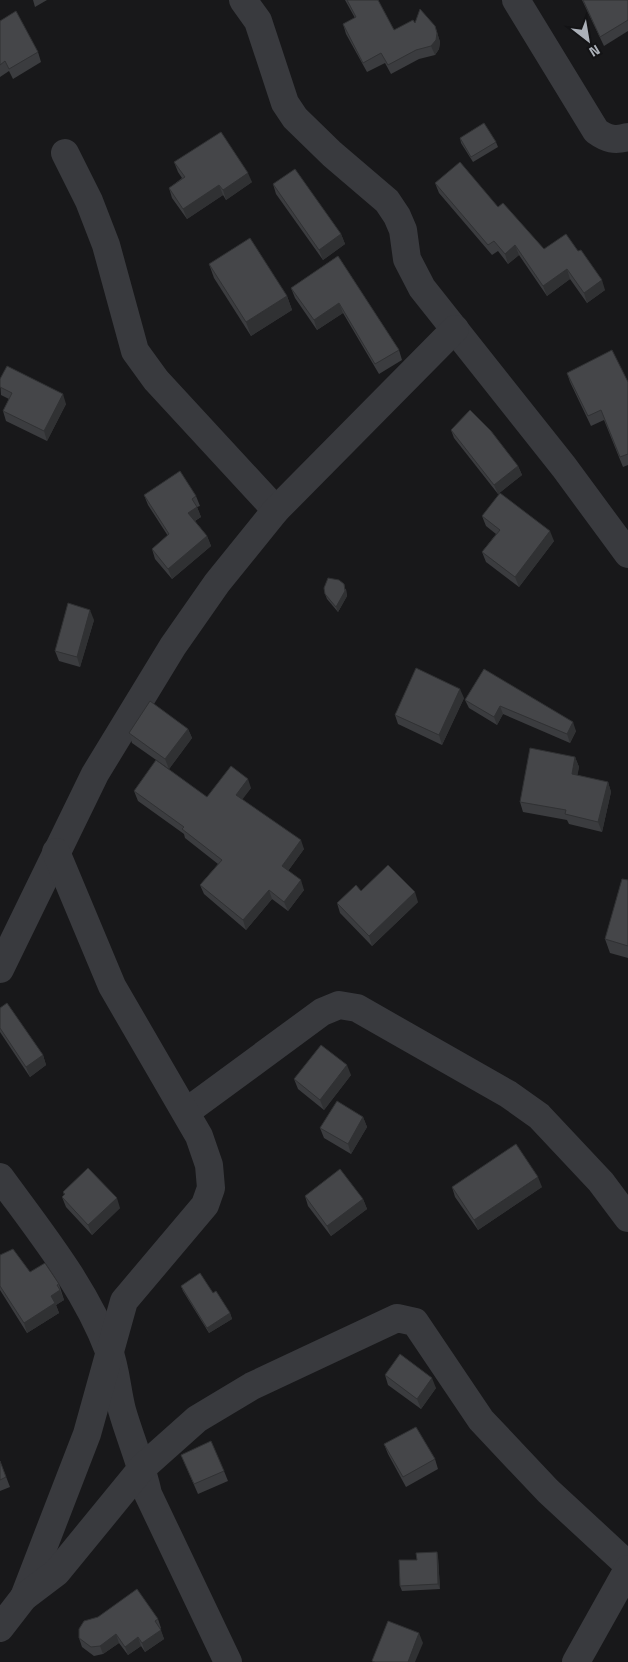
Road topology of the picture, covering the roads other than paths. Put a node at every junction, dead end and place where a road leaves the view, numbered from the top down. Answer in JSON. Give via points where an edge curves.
{"nodes":[{"id":1,"x":243,"y":0,"type":"edge"},
{"id":2,"x":516,"y":0,"type":"edge"},
{"id":3,"x":628,"y":137,"type":"edge"},
{"id":4,"x":65,"y":152,"type":"dead end"},
{"id":5,"x":455,"y":329,"type":"junction"},
{"id":6,"x":276,"y":510,"type":"junction"},
{"id":7,"x":628,"y":554,"type":"edge"},
{"id":8,"x":56,"y":852,"type":"junction"},
{"id":9,"x":0,"y":969,"type":"edge"},
{"id":10,"x":186,"y":1112,"type":"junction"},
{"id":11,"x":0,"y":1178,"type":"edge"},
{"id":12,"x":628,"y":1218,"type":"edge"},
{"id":13,"x":110,"y":1352,"type":"junction"},
{"id":14,"x":142,"y":1468,"type":"junction"},
{"id":15,"x":628,"y":1565,"type":"edge"},
{"id":16,"x":628,"y":1569,"type":"edge"},
{"id":17,"x":24,"y":1597,"type":"junction"},
{"id":18,"x":0,"y":1628,"type":"edge"},
{"id":19,"x":228,"y":1662,"type":"edge"},
{"id":20,"x":576,"y":1662,"type":"edge"}],
"edges":[{"from":1,"to":5,"type":"street","via":[[258,21],[285,103],[295,118],[326,148],[387,201],[403,230],[412,273]]},
{"from":2,"to":3,"type":"street","via":[[596,132],[606,138],[619,140]]},
{"from":4,"to":6,"type":"street","via":[[106,245],[136,351],[156,380]]},
{"from":5,"to":6,"type":"street"},
{"from":5,"to":7,"type":"street"},
{"from":6,"to":8,"type":"street","via":[[217,582],[173,646],[95,774]]},
{"from":8,"to":9,"type":"street"},
{"from":8,"to":10,"type":"street","via":[[112,986]]},
{"from":10,"to":12,"type":"street","via":[[322,1012],[338,1005],[357,1008],[508,1094],[539,1116],[595,1175]]},
{"from":10,"to":13,"type":"street","via":[[209,1164],[211,1188],[205,1205],[124,1301]]},
{"from":11,"to":13,"type":"street","via":[[60,1259]]},
{"from":13,"to":14,"type":"street","via":[[122,1410]]},
{"from":13,"to":17,"type":"street","via":[[87,1434]]},
{"from":14,"to":15,"type":"street","via":[[198,1418],[252,1386],[397,1318],[408,1319],[415,1322],[427,1338],[491,1432],[548,1491]]},
{"from":14,"to":17,"type":"street","via":[[57,1572]]},
{"from":14,"to":19,"type":"street","via":[[148,1494]]},
{"from":16,"to":20,"type":"street"},
{"from":17,"to":18,"type":"street"}]}
